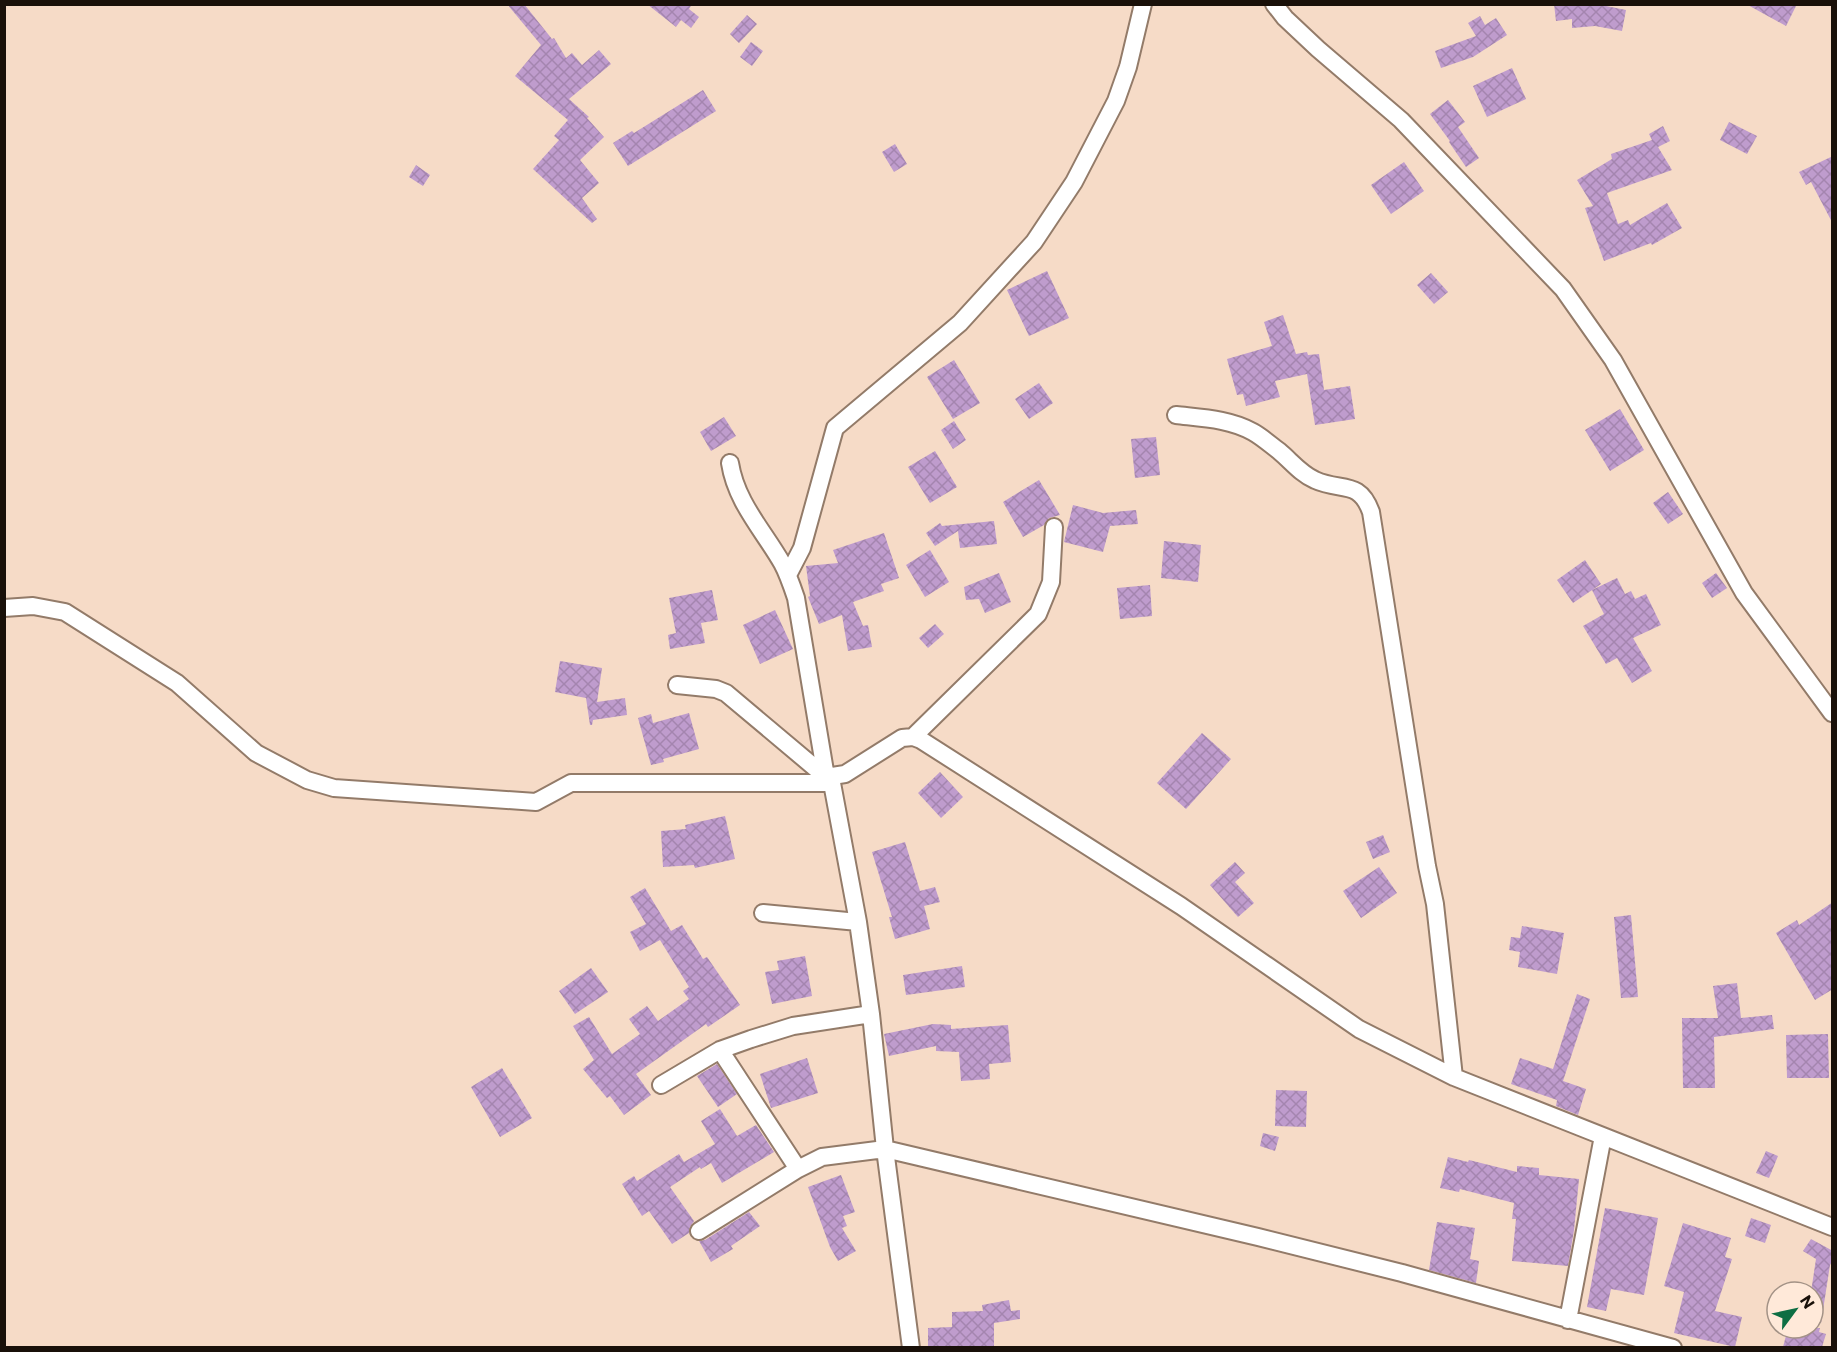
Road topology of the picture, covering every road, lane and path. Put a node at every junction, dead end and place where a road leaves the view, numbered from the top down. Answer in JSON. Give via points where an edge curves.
{"nodes":[{"id":1,"x":1143,"y":4,"type":"edge"},
{"id":2,"x":1274,"y":4,"type":"edge"},
{"id":3,"x":1176,"y":416,"type":"dead end"},
{"id":4,"x":730,"y":463,"type":"dead end"},
{"id":5,"x":1054,"y":527,"type":"dead end"},
{"id":6,"x":788,"y":575,"type":"junction"},
{"id":7,"x":4,"y":608,"type":"edge"},
{"id":8,"x":677,"y":685,"type":"dead end"},
{"id":9,"x":1833,"y":713,"type":"edge"},
{"id":10,"x":913,"y":737,"type":"junction"},
{"id":11,"x":829,"y":780,"type":"junction"},
{"id":12,"x":764,"y":913,"type":"dead end"},
{"id":13,"x":858,"y":922,"type":"junction"},
{"id":14,"x":871,"y":1014,"type":"junction"},
{"id":15,"x":720,"y":1050,"type":"junction"},
{"id":16,"x":1454,"y":1077,"type":"junction"},
{"id":17,"x":661,"y":1085,"type":"dead end"},
{"id":18,"x":1604,"y":1136,"type":"junction"},
{"id":19,"x":885,"y":1149,"type":"junction"},
{"id":20,"x":798,"y":1169,"type":"junction"},
{"id":21,"x":1833,"y":1227,"type":"edge"},
{"id":22,"x":699,"y":1231,"type":"dead end"},
{"id":23,"x":1568,"y":1320,"type":"junction"},
{"id":24,"x":911,"y":1347,"type":"edge"},
{"id":25,"x":1673,"y":1347,"type":"edge"}],
"edges":[{"from":1,"to":6,"type":"street","via":[[1116,101],[1074,182],[1034,242],[960,323],[835,428],[802,548]]},
{"from":2,"to":9,"type":"street","via":[[1318,49],[1401,120],[1563,289],[1613,360],[1744,593]]},
{"from":3,"to":16,"type":"street","via":[[1221,420],[1252,431],[1306,475],[1358,491],[1367,500],[1435,904]]},
{"from":4,"to":6,"type":"street","via":[[734,482],[754,523]]},
{"from":5,"to":10,"type":"street","via":[[1051,582],[1038,614]]},
{"from":6,"to":11,"type":"street","via":[[796,598]]},
{"from":7,"to":11,"type":"street","via":[[33,606],[65,612],[177,683],[256,753],[307,780],[334,788],[537,802],[571,783]]},
{"from":8,"to":11,"type":"street","via":[[726,693]]},
{"from":10,"to":11,"type":"street","via":[[902,738]]},
{"from":10,"to":16,"type":"street","via":[[1181,906],[1359,1029]]},
{"from":11,"to":13,"type":"street"},
{"from":12,"to":13,"type":"street"},
{"from":13,"to":14,"type":"street"},
{"from":14,"to":15,"type":"street","via":[[793,1026]]},
{"from":14,"to":19,"type":"street"},
{"from":15,"to":17,"type":"street"},
{"from":15,"to":20,"type":"street"},
{"from":16,"to":18,"type":"street"},
{"from":18,"to":21,"type":"street"},
{"from":18,"to":23,"type":"street"},
{"from":19,"to":20,"type":"street","via":[[822,1157]]},
{"from":19,"to":23,"type":"street","via":[[1402,1273]]},
{"from":19,"to":24,"type":"street"},
{"from":20,"to":22,"type":"street"},
{"from":23,"to":25,"type":"street"}]}
